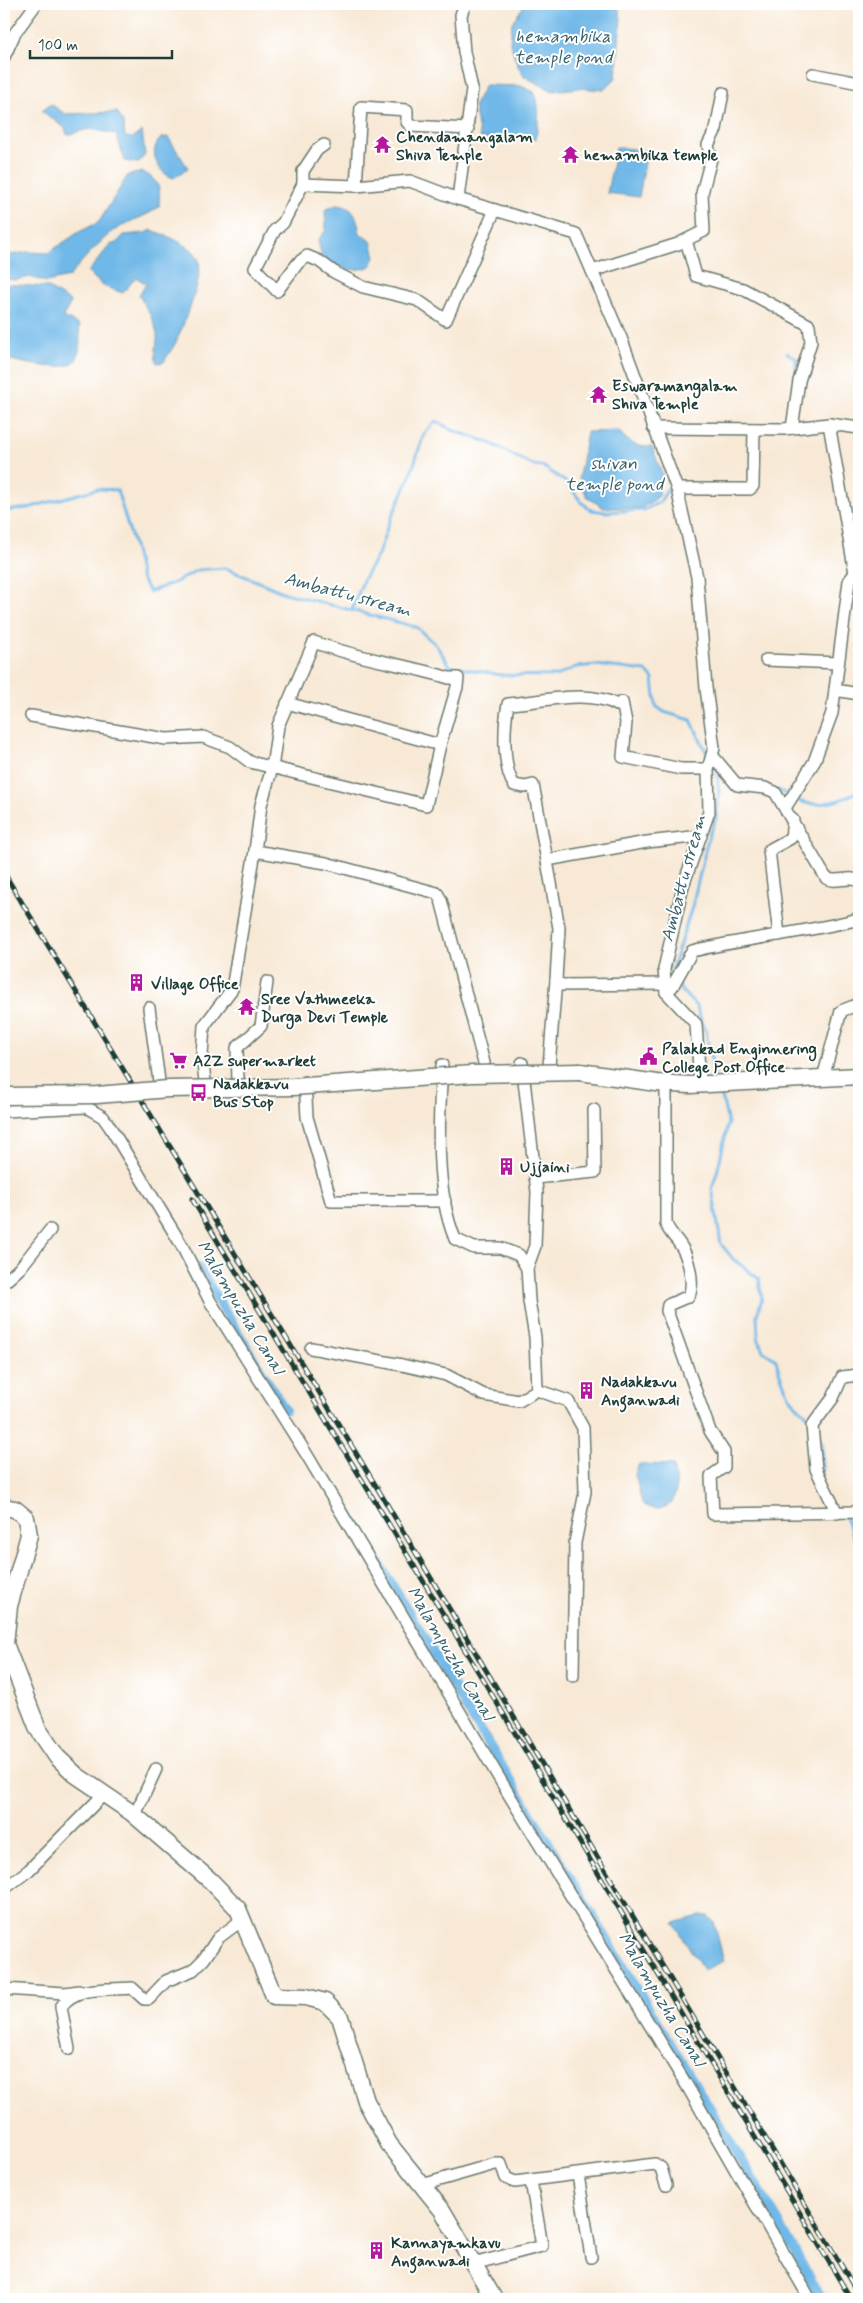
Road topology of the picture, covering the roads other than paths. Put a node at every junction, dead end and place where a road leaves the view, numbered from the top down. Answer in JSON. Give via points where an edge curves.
{"nodes":[{"id":1,"x":36,"y":4,"type":"edge"},
{"id":2,"x":465,"y":4,"type":"edge"},
{"id":3,"x":4,"y":57,"type":"edge"},
{"id":4,"x":813,"y":74,"type":"dead end"},
{"id":5,"x":859,"y":83,"type":"edge"},
{"id":6,"x":723,"y":93,"type":"dead end"},
{"id":7,"x":468,"y":129,"type":"junction"},
{"id":8,"x":324,"y":145,"type":"dead end"},
{"id":9,"x":303,"y":184,"type":"junction"},
{"id":10,"x":356,"y":186,"type":"junction"},
{"id":11,"x":458,"y":199,"type":"junction"},
{"id":12,"x":495,"y":210,"type":"junction"},
{"id":13,"x":686,"y":240,"type":"junction"},
{"id":14,"x":592,"y":271,"type":"junction"},
{"id":15,"x":829,"y":424,"type":"junction"},
{"id":16,"x":653,"y":428,"type":"junction"},
{"id":17,"x":754,"y":428,"type":"junction"},
{"id":18,"x":792,"y":428,"type":"junction"},
{"id":19,"x":859,"y":428,"type":"edge"},
{"id":20,"x":677,"y":489,"type":"junction"},
{"id":21,"x":857,"y":573,"type":"edge"},
{"id":22,"x":766,"y":660,"type":"dead end"},
{"id":23,"x":838,"y":663,"type":"junction"},
{"id":24,"x":835,"y":690,"type":"junction"},
{"id":25,"x":859,"y":694,"type":"edge"},
{"id":26,"x":287,"y":703,"type":"junction"},
{"id":27,"x":31,"y":716,"type":"dead end"},
{"id":28,"x":440,"y":745,"type":"junction"},
{"id":29,"x":712,"y":755,"type":"junction"},
{"id":30,"x":272,"y":768,"type":"junction"},
{"id":31,"x":708,"y":768,"type":"junction"},
{"id":32,"x":789,"y":802,"type":"junction"},
{"id":33,"x":793,"y":820,"type":"junction"},
{"id":34,"x":701,"y":836,"type":"junction"},
{"id":35,"x":255,"y":851,"type":"junction"},
{"id":36,"x":548,"y":860,"type":"junction"},
{"id":37,"x":859,"y":881,"type":"edge"},
{"id":38,"x":859,"y":919,"type":"edge"},
{"id":39,"x":779,"y":935,"type":"junction"},
{"id":40,"x":556,"y":980,"type":"junction"},
{"id":41,"x":267,"y":982,"type":"dead end"},
{"id":42,"x":668,"y":988,"type":"junction"},
{"id":43,"x":859,"y":1004,"type":"edge"},
{"id":44,"x":149,"y":1008,"type":"dead end"},
{"id":45,"x":484,"y":1063,"type":"dead end"},
{"id":46,"x":522,"y":1064,"type":"dead end"},
{"id":47,"x":442,"y":1065,"type":"dead end"},
{"id":48,"x":549,"y":1066,"type":"dead end"},
{"id":49,"x":859,"y":1076,"type":"edge"},
{"id":50,"x":822,"y":1078,"type":"junction"},
{"id":51,"x":159,"y":1081,"type":"dead end"},
{"id":52,"x":205,"y":1081,"type":"dead end"},
{"id":53,"x":238,"y":1081,"type":"dead end"},
{"id":54,"x":305,"y":1082,"type":"dead end"},
{"id":55,"x":666,"y":1083,"type":"junction"},
{"id":56,"x":711,"y":1083,"type":"junction"},
{"id":57,"x":63,"y":1086,"type":"dead end"},
{"id":58,"x":4,"y":1096,"type":"edge"},
{"id":59,"x":68,"y":1107,"type":"junction"},
{"id":60,"x":594,"y":1110,"type":"dead end"},
{"id":61,"x":4,"y":1111,"type":"edge"},
{"id":62,"x":535,"y":1178,"type":"junction"},
{"id":63,"x":445,"y":1201,"type":"junction"},
{"id":64,"x":50,"y":1230,"type":"dead end"},
{"id":65,"x":528,"y":1268,"type":"junction"},
{"id":66,"x":5,"y":1279,"type":"edge"},
{"id":67,"x":311,"y":1348,"type":"dead end"},
{"id":68,"x":859,"y":1375,"type":"edge"},
{"id":69,"x":537,"y":1390,"type":"junction"},
{"id":70,"x":4,"y":1507,"type":"edge"},
{"id":71,"x":837,"y":1512,"type":"junction"},
{"id":72,"x":859,"y":1513,"type":"edge"},
{"id":73,"x":573,"y":1676,"type":"dead end"},
{"id":74,"x":156,"y":1769,"type":"dead end"},
{"id":75,"x":104,"y":1794,"type":"junction"},
{"id":76,"x":135,"y":1816,"type":"junction"},
{"id":77,"x":4,"y":1888,"type":"edge"},
{"id":78,"x":242,"y":1920,"type":"junction"},
{"id":79,"x":4,"y":1989,"type":"edge"},
{"id":80,"x":83,"y":1991,"type":"junction"},
{"id":81,"x":68,"y":2049,"type":"dead end"},
{"id":82,"x":578,"y":2175,"type":"junction"},
{"id":83,"x":531,"y":2181,"type":"junction"},
{"id":84,"x":422,"y":2185,"type":"junction"},
{"id":85,"x":666,"y":2185,"type":"dead end"},
{"id":86,"x":591,"y":2257,"type":"dead end"},
{"id":87,"x":473,"y":2264,"type":"junction"},
{"id":88,"x":494,"y":2299,"type":"edge"},
{"id":89,"x":810,"y":2299,"type":"edge"}],
"edges":[{"from":1,"to":3,"type":"street","via":[[15,33]]},
{"from":2,"to":7,"type":"street","via":[[461,15],[464,52],[472,89]]},
{"from":4,"to":5,"type":"street"},
{"from":6,"to":13,"type":"street","via":[[716,129],[708,145],[711,159],[702,193],[704,231]]},
{"from":7,"to":10,"type":"street","via":[[411,126],[407,122],[407,110],[361,107]]},
{"from":7,"to":11,"type":"street"},
{"from":8,"to":9,"type":"street","via":[[302,171]]},
{"from":9,"to":10,"type":"street"},
{"from":9,"to":12,"type":"street","via":[[283,224],[275,230],[254,268],[277,291],[307,256],[363,287],[417,300],[446,320]]},
{"from":10,"to":11,"type":"street","via":[[410,181]]},
{"from":11,"to":12,"type":"street"},
{"from":12,"to":14,"type":"street","via":[[576,234]]},
{"from":13,"to":14,"type":"street"},
{"from":13,"to":18,"type":"street","via":[[696,276],[744,289],[808,325],[811,342]]},
{"from":14,"to":16,"type":"street","via":[[621,338]]},
{"from":15,"to":18,"type":"street"},
{"from":15,"to":19,"type":"street"},
{"from":15,"to":21,"type":"street"},
{"from":16,"to":17,"type":"street"},
{"from":16,"to":20,"type":"street"},
{"from":17,"to":18,"type":"street"},
{"from":17,"to":20,"type":"street","via":[[753,486],[750,489]]},
{"from":20,"to":29,"type":"street","via":[[697,577],[714,748]]},
{"from":21,"to":23,"type":"street","via":[[850,582]]},
{"from":22,"to":23,"type":"street"},
{"from":23,"to":24,"type":"street"},
{"from":24,"to":25,"type":"street"},
{"from":24,"to":32,"type":"street","via":[[832,713],[814,762]]},
{"from":26,"to":28,"type":"street"},
{"from":26,"to":28,"type":"street","via":[[314,642],[360,657],[458,678]]},
{"from":26,"to":30,"type":"street","via":[[278,726]]},
{"from":27,"to":30,"type":"street","via":[[166,739],[203,737],[230,747],[250,762]]},
{"from":28,"to":30,"type":"street","via":[[426,805]]},
{"from":29,"to":31,"type":"street"},
{"from":29,"to":32,"type":"street","via":[[737,785],[764,788]]},
{"from":30,"to":35,"type":"street","via":[[261,806]]},
{"from":31,"to":34,"type":"street","via":[[709,812]]},
{"from":31,"to":36,"type":"street","via":[[681,769],[623,757],[626,722],[622,702],[617,705],[597,698],[554,698],[508,704],[504,724],[509,777],[514,784],[532,786]]},
{"from":32,"to":33,"type":"street"},
{"from":33,"to":37,"type":"street","via":[[826,878],[855,878]]},
{"from":33,"to":39,"type":"street","via":[[791,838],[769,850]]},
{"from":34,"to":36,"type":"street"},
{"from":34,"to":42,"type":"street","via":[[683,886],[664,969]]},
{"from":35,"to":45,"type":"street","via":[[326,863],[436,893],[441,900]]},
{"from":35,"to":52,"type":"street","via":[[232,990],[204,1026],[202,1055]]},
{"from":36,"to":40,"type":"street","via":[[559,928]]},
{"from":38,"to":39,"type":"street"},
{"from":39,"to":42,"type":"street","via":[[692,951],[681,974]]},
{"from":40,"to":42,"type":"street","via":[[560,985]]},
{"from":40,"to":48,"type":"street"},
{"from":41,"to":53,"type":"street","via":[[261,1026],[237,1048]]},
{"from":42,"to":56,"type":"street","via":[[696,1024]]},
{"from":43,"to":50,"type":"street","via":[[841,1011]]},
{"from":44,"to":51,"type":"street"},
{"from":46,"to":62,"type":"street"},
{"from":47,"to":63,"type":"street","via":[[439,1119]]},
{"from":49,"to":50,"type":"street"},
{"from":50,"to":56,"type":"street"},
{"from":54,"to":63,"type":"street","via":[[307,1117],[331,1201]]},
{"from":55,"to":56,"type":"street"},
{"from":55,"to":58,"type":"street","bridge":true,"via":[[580,1072],[472,1074],[293,1087]]},
{"from":55,"to":71,"type":"street","via":[[666,1224],[683,1250],[691,1286],[689,1296],[668,1305],[668,1311],[710,1431],[724,1452],[724,1467],[710,1476],[713,1514]]},
{"from":57,"to":59,"type":"street"},
{"from":59,"to":61,"type":"street"},
{"from":59,"to":89,"type":"street","via":[[92,1109],[110,1127],[181,1244],[210,1301],[307,1455],[680,2075]]},
{"from":60,"to":62,"type":"street","via":[[595,1172]]},
{"from":62,"to":65,"type":"street","via":[[534,1246]]},
{"from":63,"to":65,"type":"street","via":[[455,1239],[474,1248],[500,1248],[519,1255]]},
{"from":64,"to":66,"type":"street","via":[[20,1268]]},
{"from":65,"to":69,"type":"street"},
{"from":67,"to":69,"type":"street","via":[[446,1376],[484,1395],[519,1401]]},
{"from":68,"to":71,"type":"street","via":[[842,1377],[833,1398],[812,1426],[816,1470]]},
{"from":69,"to":73,"type":"street","via":[[568,1401],[583,1428],[585,1492],[575,1543]]},
{"from":70,"to":75,"type":"street","via":[[15,1509],[26,1518],[29,1535],[9,1606],[5,1644],[38,1729],[57,1757]]},
{"from":71,"to":72,"type":"street"},
{"from":74,"to":76,"type":"street"},
{"from":75,"to":76,"type":"street"},
{"from":75,"to":77,"type":"street","via":[[29,1870]]},
{"from":76,"to":78,"type":"street","via":[[211,1881],[238,1909]]},
{"from":78,"to":80,"type":"street","via":[[218,1938],[193,1970],[166,1981],[149,1999],[132,1988]]},
{"from":78,"to":84,"type":"street","via":[[274,1996],[306,1997],[325,2002],[340,2017],[366,2101],[389,2144]]},
{"from":79,"to":80,"type":"street"},
{"from":80,"to":81,"type":"street","via":[[61,2007]]},
{"from":82,"to":83,"type":"street"},
{"from":82,"to":85,"type":"street","via":[[655,2164],[661,2168]]},
{"from":82,"to":86,"type":"street"},
{"from":83,"to":84,"type":"street","via":[[511,2181],[506,2178],[501,2164],[495,2164]]},
{"from":83,"to":87,"type":"street","via":[[542,2246]]},
{"from":84,"to":87,"type":"street","via":[[442,2210]]},
{"from":87,"to":88,"type":"street"}]}
